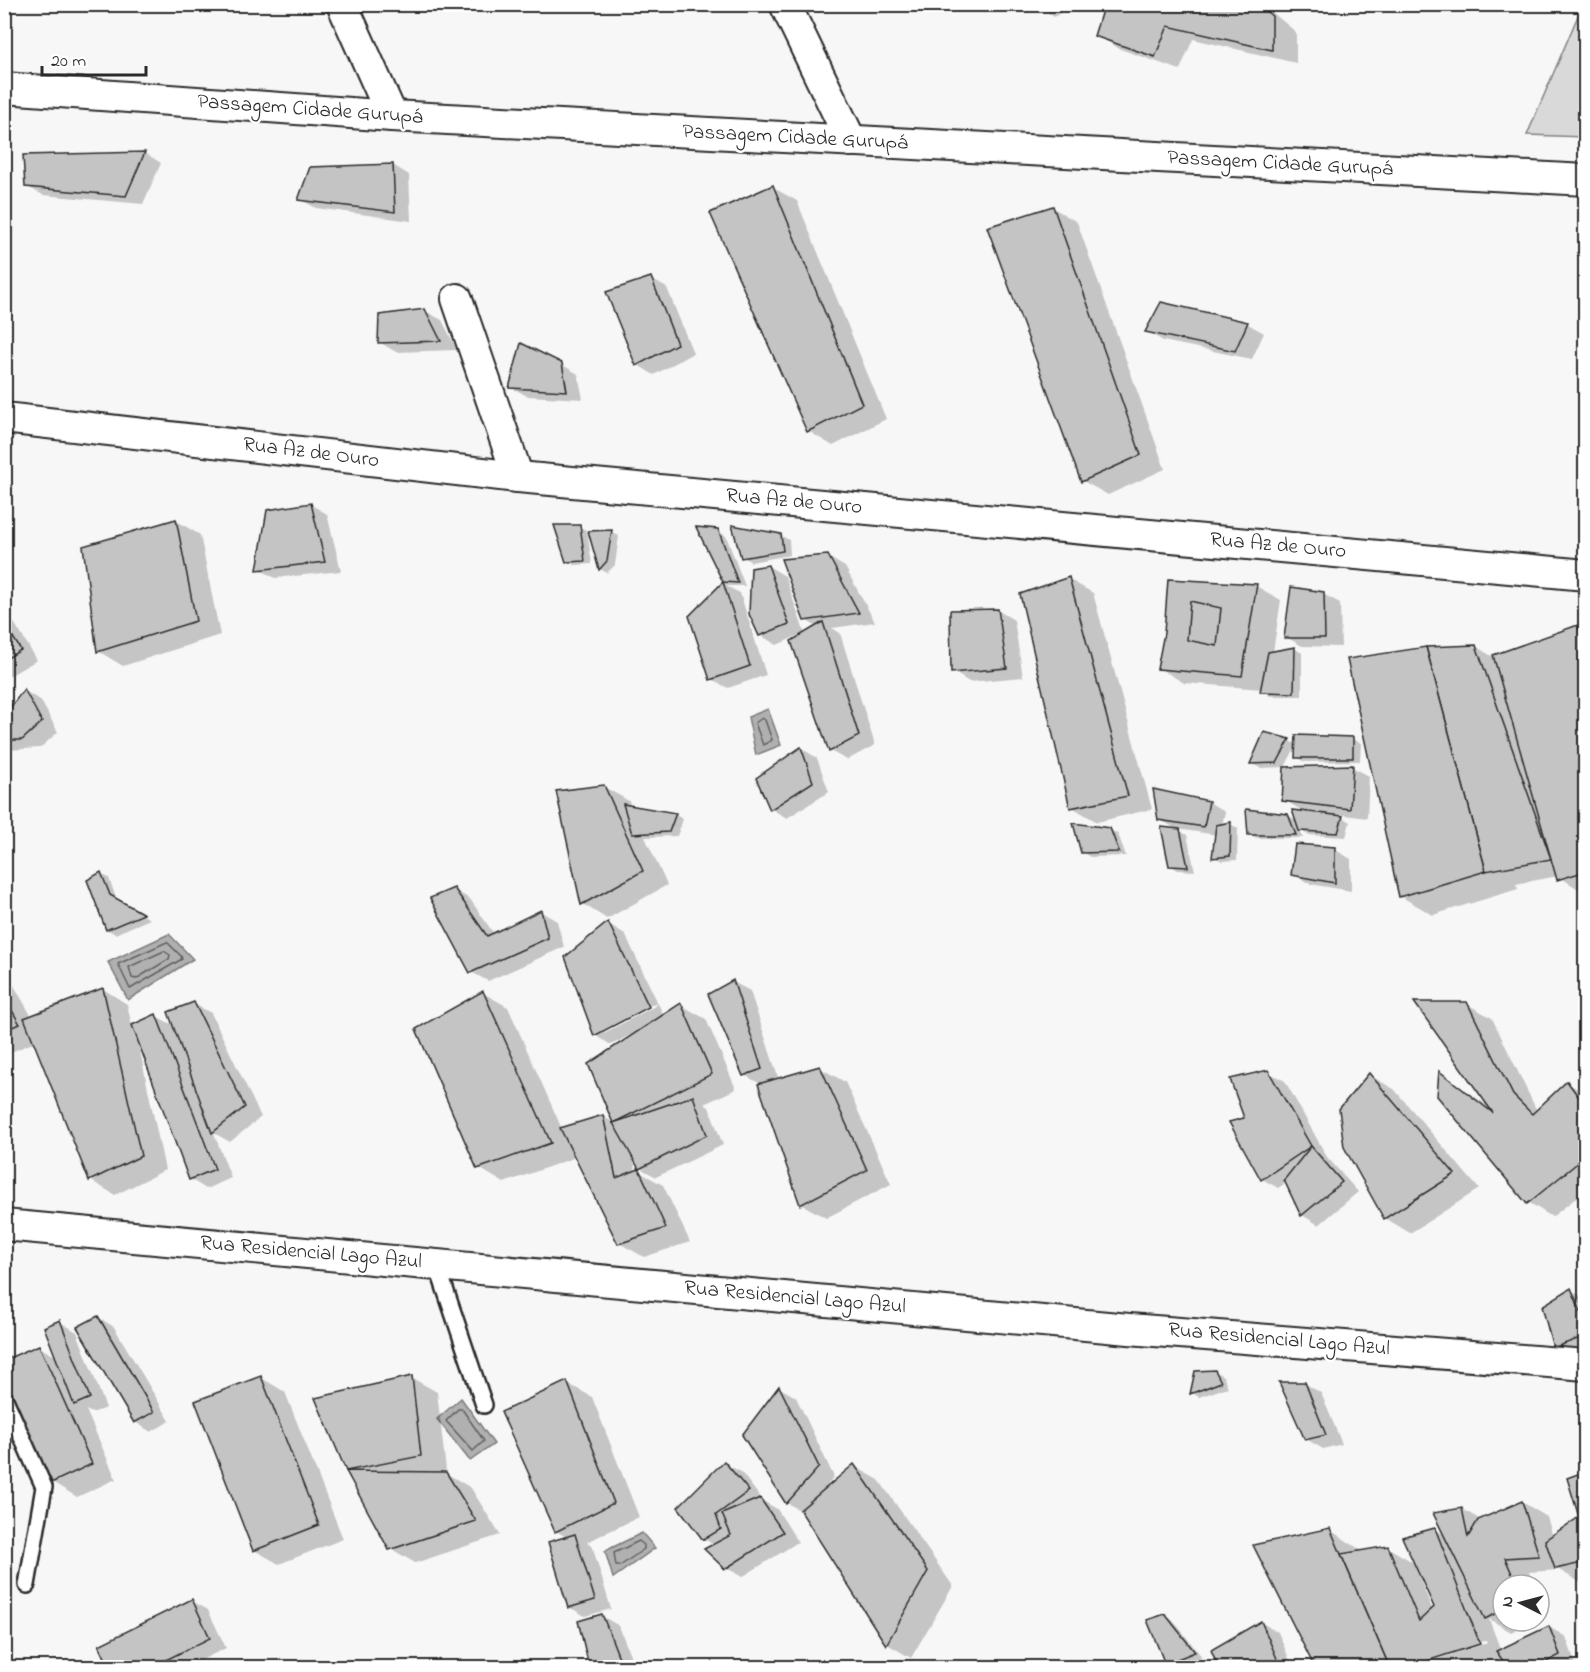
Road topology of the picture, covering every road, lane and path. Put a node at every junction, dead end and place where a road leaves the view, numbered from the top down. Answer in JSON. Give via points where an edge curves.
{"nodes":[{"id":1,"x":342,"y":4,"type":"edge"},
{"id":2,"x":785,"y":4,"type":"edge"},
{"id":3,"x":4,"y":88,"type":"edge"},
{"id":4,"x":392,"y":116,"type":"junction"},
{"id":5,"x":850,"y":141,"type":"junction"},
{"id":6,"x":1586,"y":180,"type":"edge"},
{"id":7,"x":458,"y":299,"type":"dead end"},
{"id":8,"x":4,"y":418,"type":"edge"},
{"id":9,"x":518,"y":477,"type":"junction"},
{"id":10,"x":1586,"y":575,"type":"edge"},
{"id":11,"x":4,"y":1225,"type":"edge"},
{"id":12,"x":437,"y":1265,"type":"junction"},
{"id":13,"x":1586,"y":1365,"type":"edge"},
{"id":14,"x":4,"y":1397,"type":"edge"},
{"id":15,"x":484,"y":1405,"type":"dead end"},
{"id":16,"x":27,"y":1585,"type":"dead end"}],
"edges":[{"from":1,"to":4,"type":"street"},
{"from":2,"to":5,"type":"street"},
{"from":3,"to":4,"type":"street","name":"Passagem Cidade Gurupá"},
{"from":4,"to":5,"type":"street","name":"Passagem Cidade Gurupá"},
{"from":5,"to":6,"type":"street","name":"Passagem Cidade Gurupá"},
{"from":7,"to":9,"type":"street"},
{"from":8,"to":9,"type":"street","name":"Rua Az de Ouro"},
{"from":9,"to":10,"type":"street","name":"Rua Az de Ouro"},
{"from":11,"to":12,"type":"street","name":"Rua Residencial Lago Azul"},
{"from":12,"to":13,"type":"street","name":"Rua Residencial Lago Azul","via":[[1129,1329]]},
{"from":12,"to":15,"type":"lane"},
{"from":14,"to":16,"type":"lane","via":[[44,1487]]}]}
